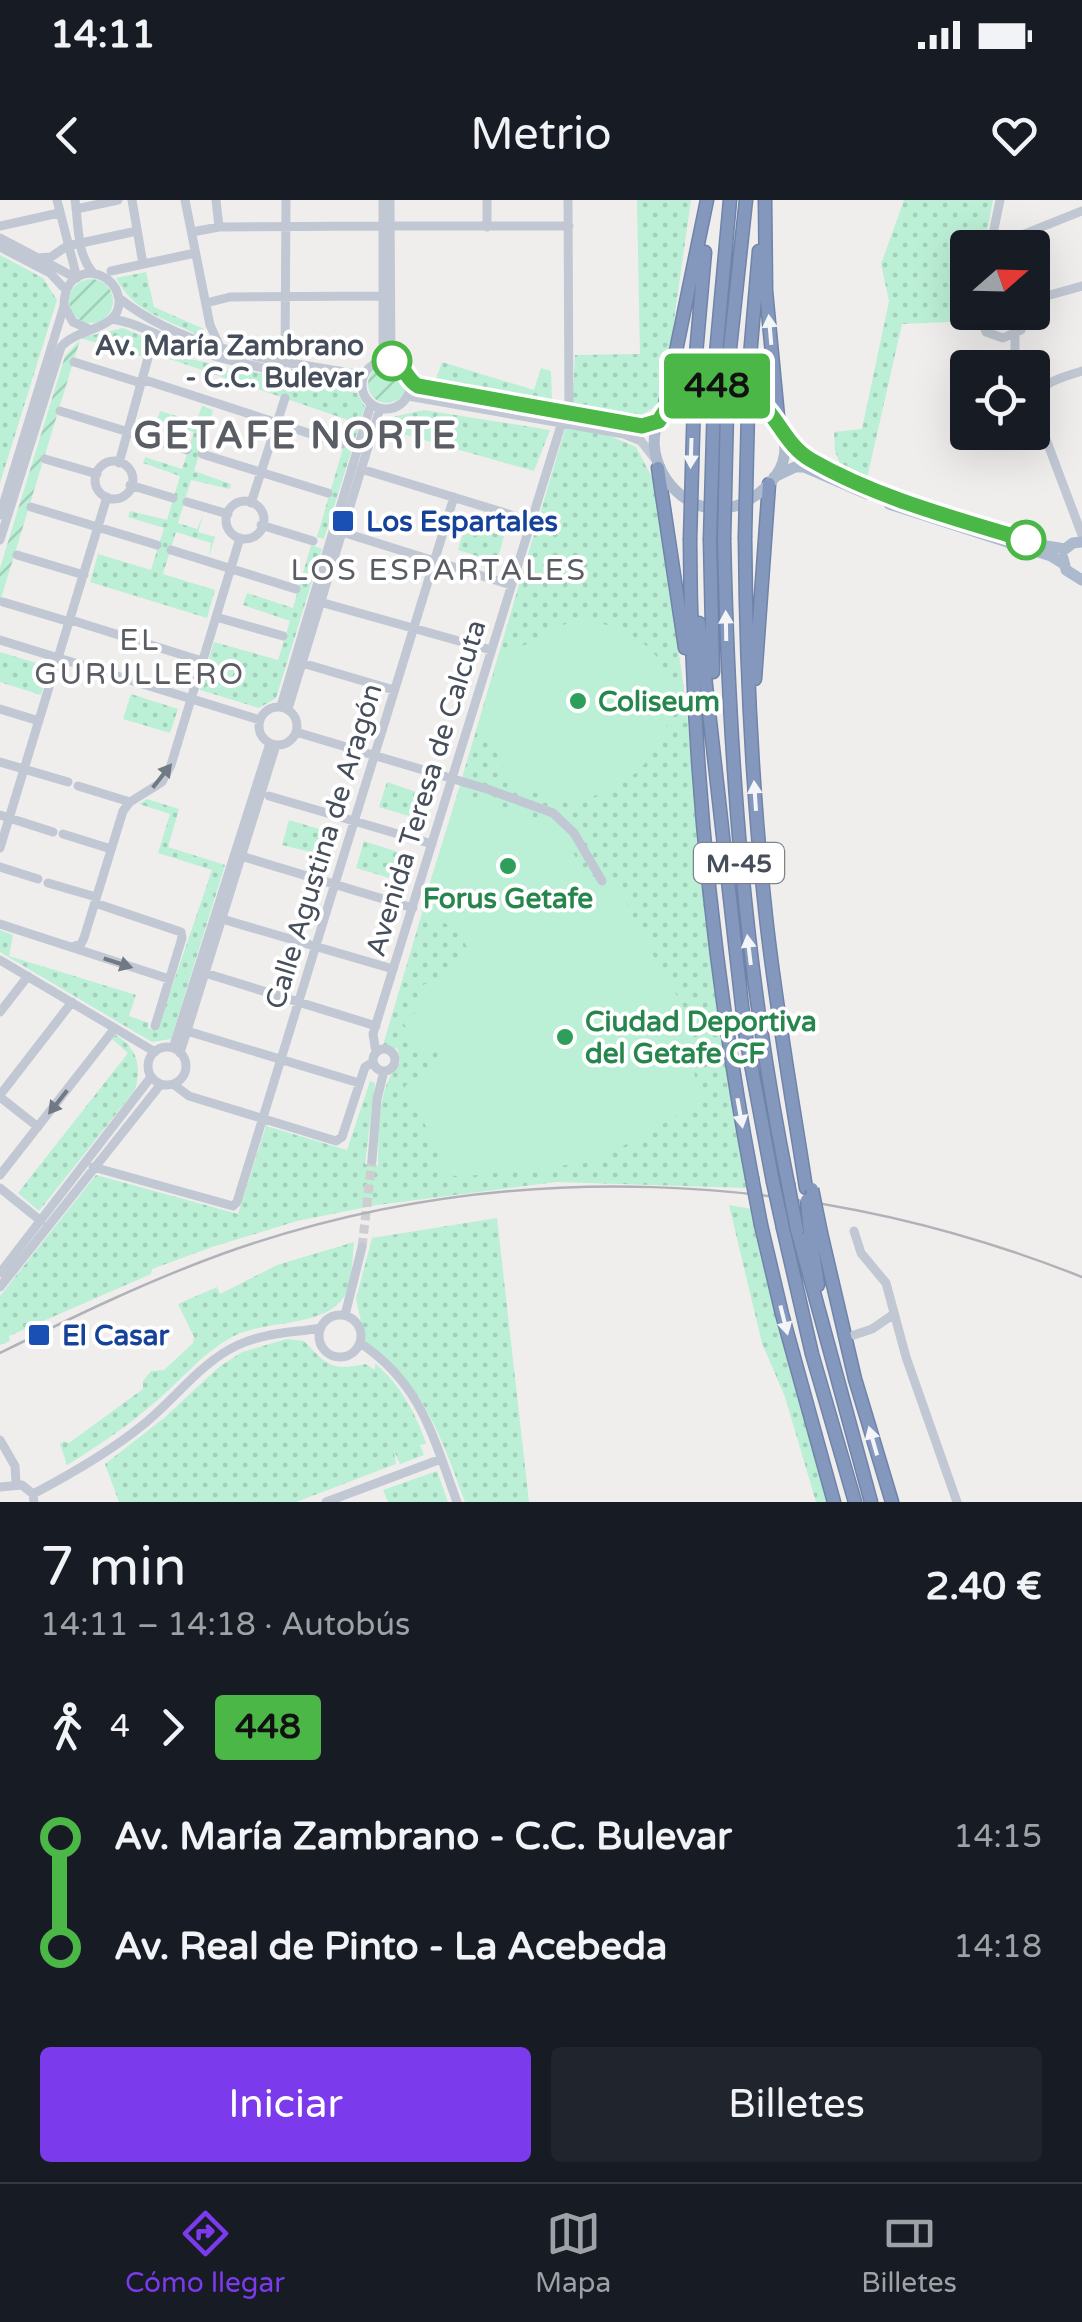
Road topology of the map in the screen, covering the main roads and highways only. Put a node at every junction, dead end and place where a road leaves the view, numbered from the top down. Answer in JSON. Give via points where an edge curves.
{"nodes":[{"id":1,"x":708,"y":200,"type":"edge"},
{"id":2,"x":730,"y":200,"type":"edge"},
{"id":3,"x":749,"y":200,"type":"edge"},
{"id":4,"x":765,"y":200,"type":"edge"},
{"id":5,"x":722,"y":366,"type":"junction"},
{"id":6,"x":662,"y":413,"type":"junction"},
{"id":7,"x":780,"y":428,"type":"junction"},
{"id":8,"x":656,"y":463,"type":"junction"},
{"id":9,"x":772,"y":480,"type":"junction"},
{"id":10,"x":717,"y":539,"type":"junction"},
{"id":11,"x":1075,"y":543,"type":"edge"},
{"id":12,"x":1064,"y":564,"type":"junction"},
{"id":13,"x":690,"y":571,"type":"junction"},
{"id":14,"x":1082,"y":580,"type":"edge"},
{"id":15,"x":693,"y":704,"type":"junction"},
{"id":16,"x":752,"y":756,"type":"junction"},
{"id":17,"x":718,"y":796,"type":"junction"},
{"id":18,"x":780,"y":1183,"type":"junction"},
{"id":19,"x":803,"y":1231,"type":"junction"},
{"id":20,"x":834,"y":1502,"type":"edge"},
{"id":21,"x":852,"y":1502,"type":"edge"},
{"id":22,"x":872,"y":1502,"type":"edge"},
{"id":23,"x":892,"y":1502,"type":"edge"}],
"edges":[{"from":1,"to":6,"type":"highway"},
{"from":1,"to":13,"type":"highway","one_way":true,"bridge":true},
{"from":2,"to":5,"type":"highway","number":"M-45"},
{"from":3,"to":5,"type":"highway","number":"M-45"},
{"from":7,"to":4,"type":"highway","one_way":true},
{"from":4,"to":16,"type":"highway","bridge":true,"via":[[749,368],[745,537]]},
{"from":5,"to":10,"type":"highway","number":"M-45","bridge":true},
{"from":6,"to":7,"type":"main road","via":[[683,396],[720,385],[758,400]]},
{"from":6,"to":8,"type":"main road"},
{"from":7,"to":9,"type":"main road","via":[[783,455]]},
{"from":7,"to":11,"type":"main road","via":[[809,459],[882,493],[1040,545]]},
{"from":8,"to":9,"type":"main road","via":[[666,483],[700,506],[734,506]]},
{"from":8,"to":15,"type":"highway"},
{"from":9,"to":12,"type":"main road","via":[[795,467],[809,469]]},
{"from":9,"to":16,"type":"highway"},
{"from":10,"to":17,"type":"highway","number":"M-45"},
{"from":18,"to":10,"type":"highway","number":"M-45","one_way":true,"via":[[744,918]]},
{"from":11,"to":12,"type":"main road"},
{"from":12,"to":14,"type":"main road"},
{"from":13,"to":15,"type":"highway"},
{"from":13,"to":17,"type":"highway"},
{"from":15,"to":20,"type":"highway","one_way":true,"bridge":true,"via":[[711,927],[752,1178]]},
{"from":19,"to":16,"type":"highway","one_way":true,"bridge":true,"via":[[809,1189],[766,919]]},
{"from":17,"to":18,"type":"highway","number":"M-45","via":[[745,1032]]},
{"from":18,"to":19,"type":"highway","number":"M-45","bridge":true},
{"from":19,"to":21,"type":"highway","number":"M-45","via":[[829,1436]]},
{"from":19,"to":22,"type":"highway","via":[[837,1385]]},
{"from":23,"to":19,"type":"highway","one_way":true}]}
